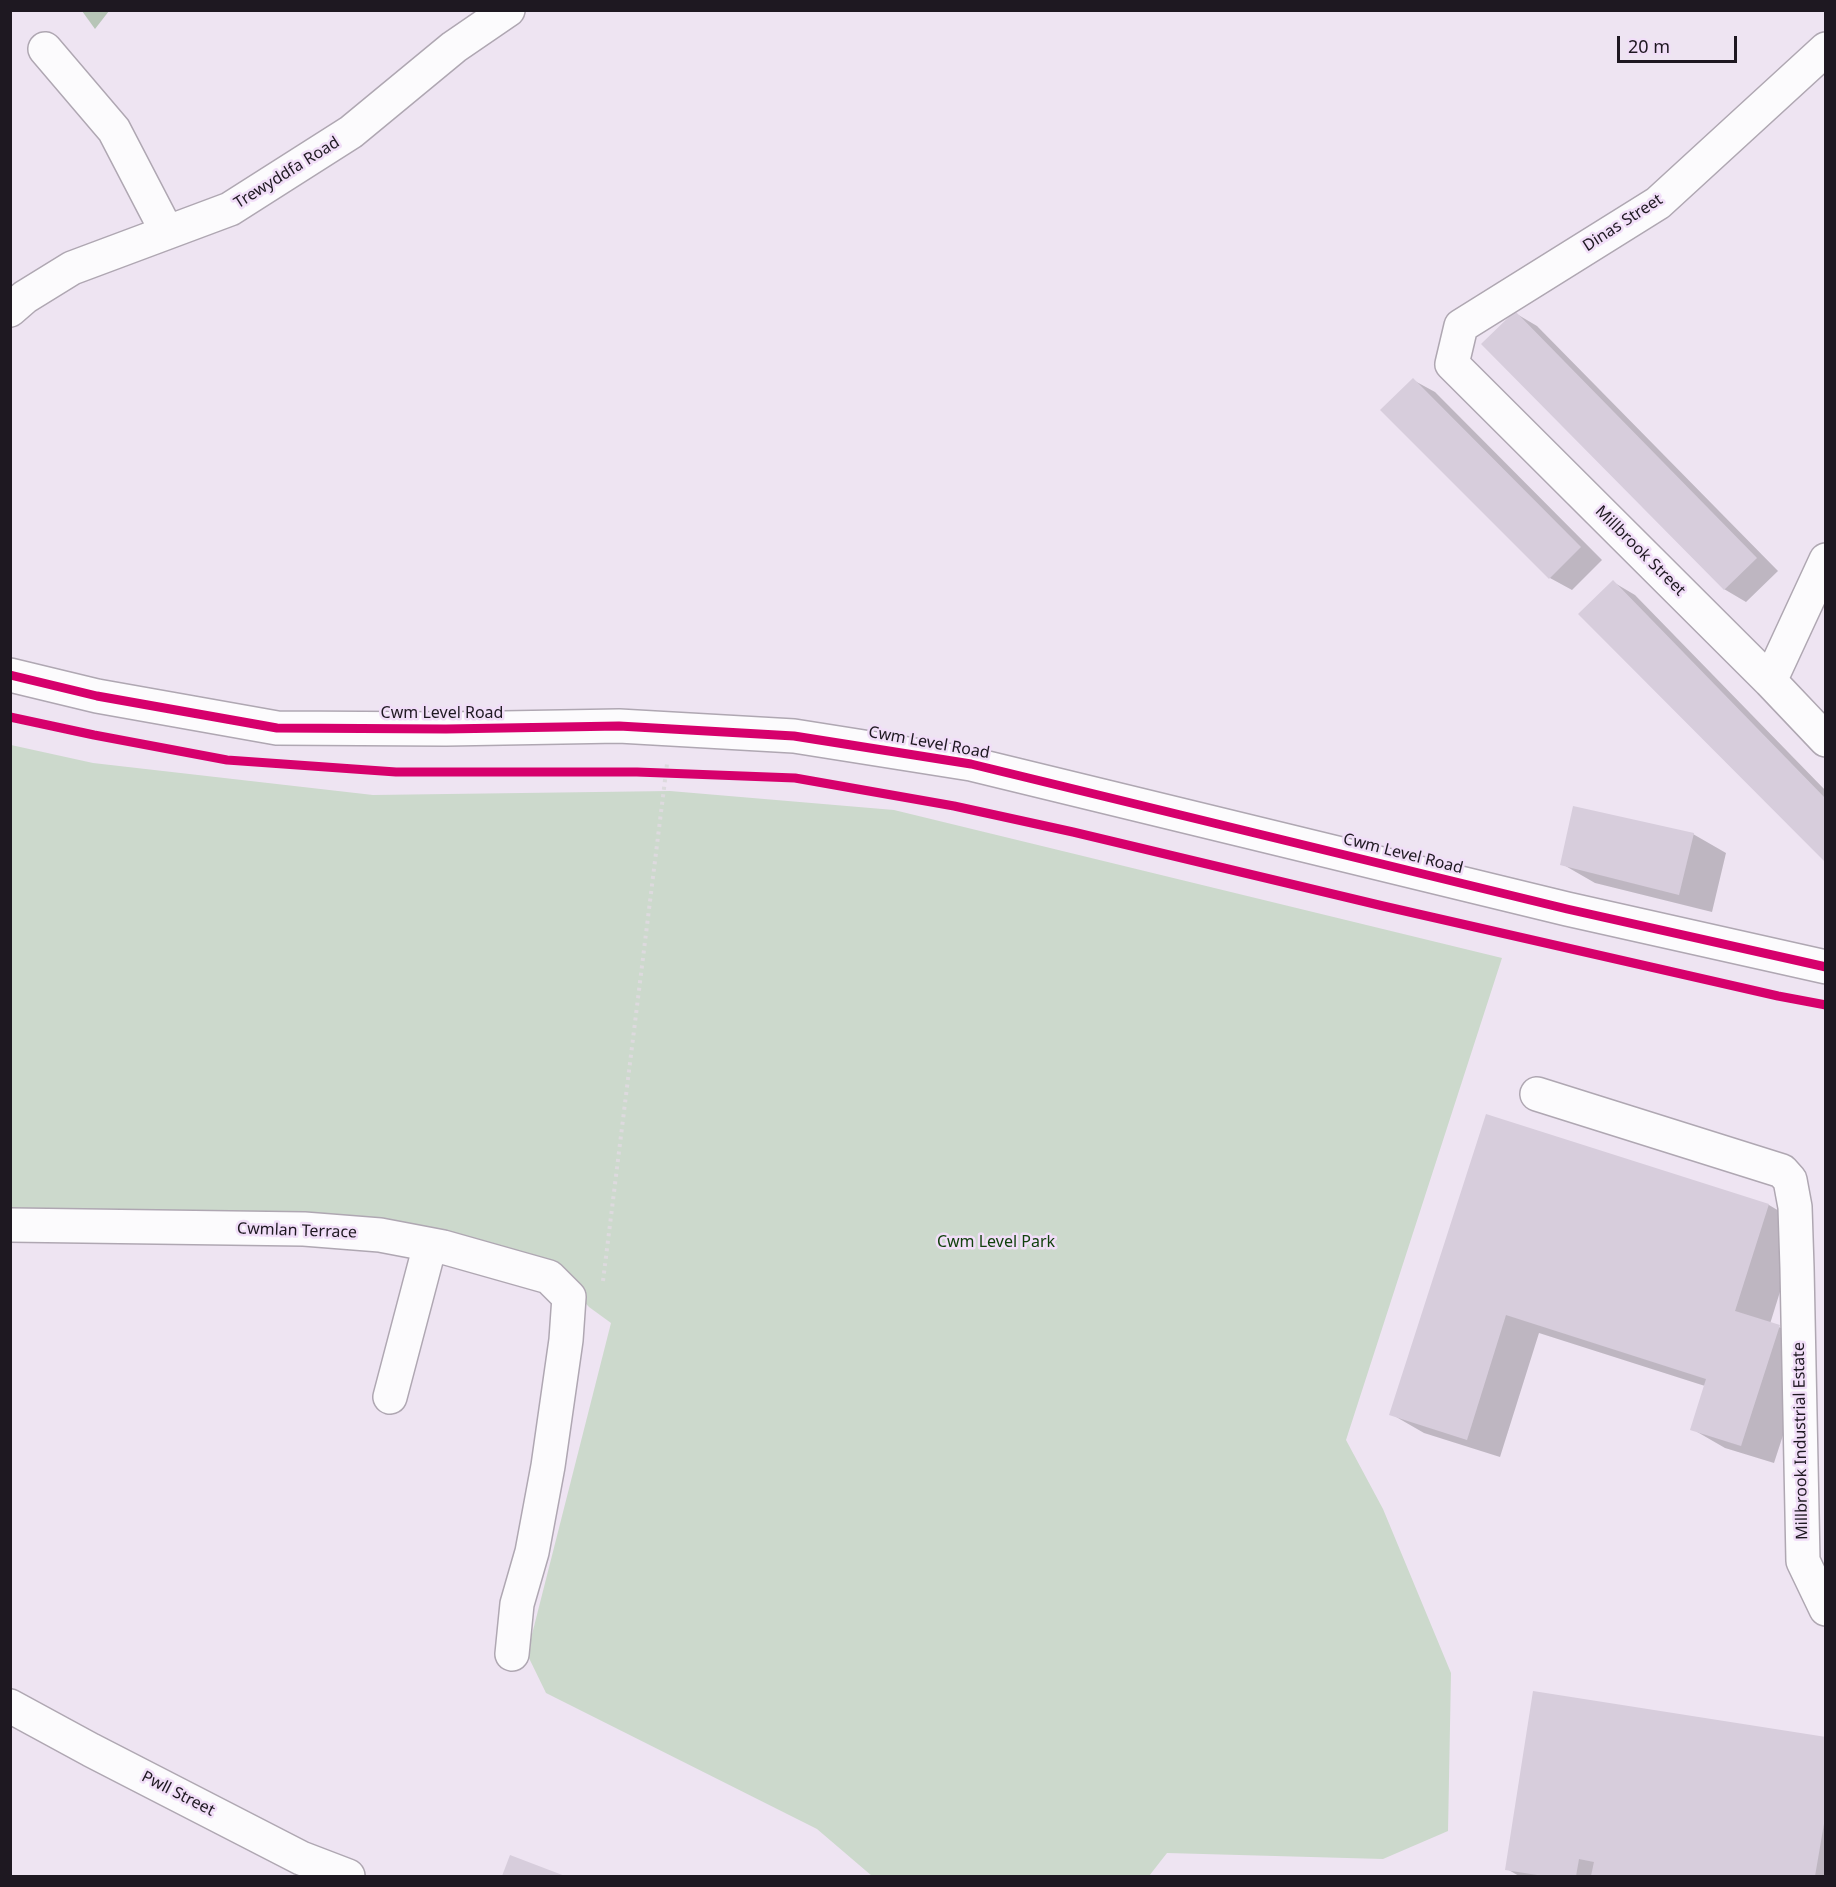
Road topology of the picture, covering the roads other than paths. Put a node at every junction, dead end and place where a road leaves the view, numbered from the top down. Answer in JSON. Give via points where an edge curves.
{"nodes":[{"id":1,"x":508,"y":10,"type":"edge"},
{"id":2,"x":1826,"y":48,"type":"edge"},
{"id":3,"x":45,"y":50,"type":"dead end"},
{"id":4,"x":167,"y":232,"type":"junction"},
{"id":5,"x":10,"y":310,"type":"edge"},
{"id":6,"x":1452,"y":364,"type":"joint"},
{"id":7,"x":1826,"y":560,"type":"edge"},
{"id":8,"x":10,"y":675,"type":"edge"},
{"id":9,"x":1770,"y":681,"type":"junction"},
{"id":10,"x":1826,"y":740,"type":"edge"},
{"id":11,"x":1826,"y":968,"type":"edge"},
{"id":12,"x":1537,"y":1094,"type":"dead end"},
{"id":13,"x":10,"y":1225,"type":"edge"},
{"id":14,"x":430,"y":1245,"type":"junction"},
{"id":15,"x":390,"y":1397,"type":"dead end"},
{"id":16,"x":1826,"y":1609,"type":"edge"},
{"id":17,"x":512,"y":1654,"type":"dead end"},
{"id":18,"x":10,"y":1706,"type":"edge"},
{"id":19,"x":302,"y":1867,"type":"edge"},
{"id":20,"x":348,"y":1876,"type":"edge"}],
"edges":[{"from":1,"to":4,"type":"street","name":"Trewyddfa Road","via":[[454,47],[351,132],[230,209]]},
{"from":2,"to":6,"type":"street","name":"Dinas Street","via":[[1658,203],[1461,326]]},
{"from":3,"to":4,"type":"street","via":[[114,130]]},
{"from":4,"to":5,"type":"street","name":"Trewyddfa Road","via":[[72,268]]},
{"from":6,"to":9,"type":"street","name":"Millbrook Street"},
{"from":7,"to":9,"type":"street"},
{"from":8,"to":11,"type":"street","name":"Cwm Level Road","via":[[97,696],[277,728],[619,726],[794,736],[971,764]]},
{"from":9,"to":10,"type":"street","name":"Millbrook Street"},
{"from":12,"to":16,"type":"street","name":"Millbrook Industrial Estate","via":[[1782,1171],[1790,1180],[1795,1207],[1803,1561]]},
{"from":13,"to":14,"type":"street","name":"Cwmlan Terrace","via":[[304,1229],[380,1235]]},
{"from":14,"to":15,"type":"street"},
{"from":14,"to":17,"type":"street","name":"Cwmlan Terrace","via":[[549,1277],[569,1297],[548,1466],[517,1604]]},
{"from":18,"to":19,"type":"street","name":"Pwll Street"},
{"from":19,"to":20,"type":"street","name":"Pwll Street"}]}
